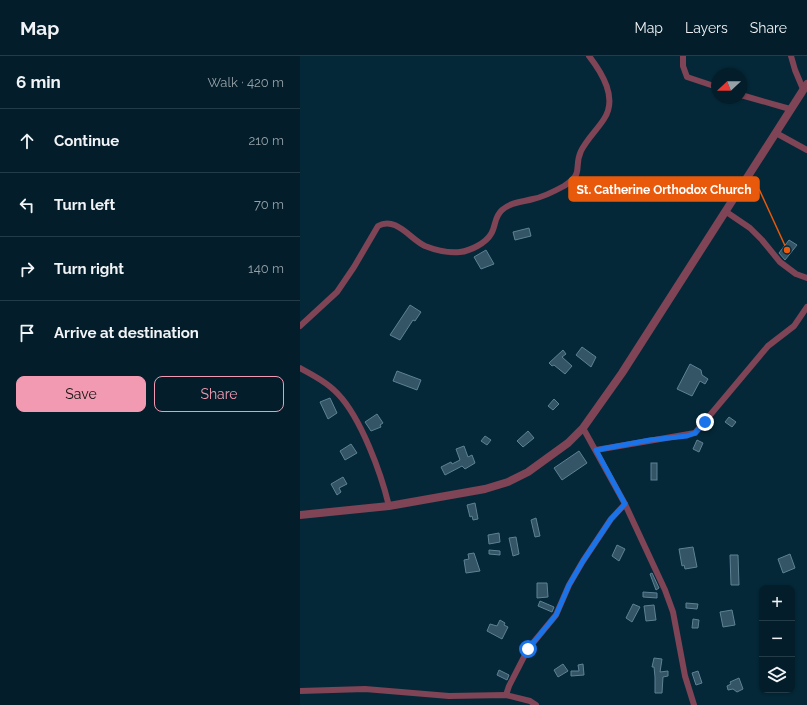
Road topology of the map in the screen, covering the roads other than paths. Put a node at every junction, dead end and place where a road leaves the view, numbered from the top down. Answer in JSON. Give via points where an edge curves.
{"nodes":[{"id":1,"x":589,"y":56,"type":"edge"},
{"id":2,"x":683,"y":56,"type":"edge"},
{"id":3,"x":791,"y":56,"type":"edge"},
{"id":4,"x":711,"y":85,"type":"edge"},
{"id":5,"x":805,"y":87,"type":"edge"},
{"id":6,"x":747,"y":97,"type":"edge"},
{"id":7,"x":790,"y":109,"type":"junction"},
{"id":8,"x":776,"y":133,"type":"junction"},
{"id":9,"x":807,"y":150,"type":"edge"},
{"id":10,"x":725,"y":211,"type":"junction"},
{"id":11,"x":807,"y":278,"type":"edge"},
{"id":12,"x":807,"y":307,"type":"edge"},
{"id":13,"x":300,"y":326,"type":"edge"},
{"id":14,"x":300,"y":368,"type":"edge"},
{"id":15,"x":583,"y":428,"type":"junction"},
{"id":16,"x":596,"y":450,"type":"junction"},
{"id":17,"x":625,"y":504,"type":"junction"},
{"id":18,"x":389,"y":506,"type":"junction"},
{"id":19,"x":300,"y":515,"type":"edge"},
{"id":20,"x":300,"y":691,"type":"edge"},
{"id":21,"x":506,"y":695,"type":"junction"},
{"id":22,"x":536,"y":705,"type":"edge"},
{"id":23,"x":694,"y":705,"type":"edge"}],
"edges":[{"from":1,"to":13,"type":"street","via":[[601,72],[608,90],[609,111],[584,145],[579,156],[578,173],[573,180],[543,196],[521,201],[502,210],[496,217],[491,234],[469,250],[437,250],[420,243],[393,225],[383,223],[378,226],[337,292]]},
{"from":2,"to":4,"type":"street","via":[[687,77]]},
{"from":3,"to":5,"type":"street","via":[[795,70]]},
{"from":5,"to":7,"type":"street"},
{"from":6,"to":7,"type":"street"},
{"from":7,"to":8,"type":"street"},
{"from":8,"to":9,"type":"street"},
{"from":8,"to":10,"type":"street"},
{"from":10,"to":11,"type":"street","via":[[750,228],[780,262],[796,274]]},
{"from":10,"to":15,"type":"street","via":[[622,373]]},
{"from":12,"to":16,"type":"street","via":[[794,326],[768,346],[695,433]]},
{"from":14,"to":18,"type":"street","via":[[328,385],[344,401],[370,449],[383,481]]},
{"from":15,"to":16,"type":"street"},
{"from":15,"to":18,"type":"street","via":[[549,458],[508,482],[465,494]]},
{"from":16,"to":17,"type":"street"},
{"from":17,"to":21,"type":"street","via":[[611,519],[583,561],[556,615],[528,649]]},
{"from":17,"to":23,"type":"street","via":[[673,612],[685,676]]},
{"from":18,"to":19,"type":"street"},
{"from":20,"to":21,"type":"street","via":[[365,689],[449,696]]},
{"from":21,"to":22,"type":"street"}]}
